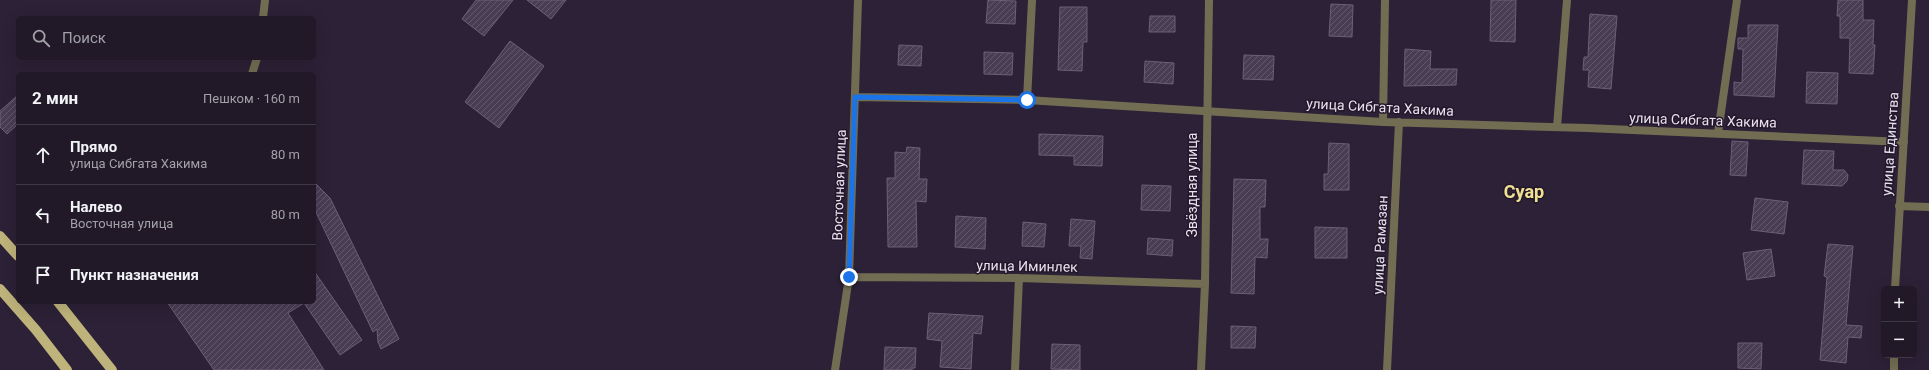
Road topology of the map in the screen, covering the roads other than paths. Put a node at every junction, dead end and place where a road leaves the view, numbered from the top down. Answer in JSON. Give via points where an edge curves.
{"nodes":[{"id":1,"x":265,"y":0,"type":"edge"},
{"id":2,"x":858,"y":0,"type":"edge"},
{"id":3,"x":1032,"y":0,"type":"edge"},
{"id":4,"x":1209,"y":0,"type":"edge"},
{"id":5,"x":1385,"y":0,"type":"edge"},
{"id":6,"x":1567,"y":0,"type":"edge"},
{"id":7,"x":1737,"y":0,"type":"edge"},
{"id":8,"x":1912,"y":0,"type":"edge"},
{"id":9,"x":263,"y":16,"type":"edge"},
{"id":10,"x":256,"y":60,"type":"edge"},
{"id":11,"x":253,"y":72,"type":"edge"},
{"id":12,"x":855,"y":97,"type":"junction"},
{"id":13,"x":1027,"y":100,"type":"junction"},
{"id":14,"x":1206,"y":110,"type":"junction"},
{"id":15,"x":1383,"y":122,"type":"junction"},
{"id":16,"x":1399,"y":122,"type":"junction"},
{"id":17,"x":1557,"y":127,"type":"junction"},
{"id":18,"x":1718,"y":133,"type":"junction"},
{"id":19,"x":1904,"y":142,"type":"junction"},
{"id":20,"x":1898,"y":206,"type":"junction"},
{"id":21,"x":1929,"y":207,"type":"edge"},
{"id":22,"x":0,"y":236,"type":"edge"},
{"id":23,"x":16,"y":254,"type":"edge"},
{"id":24,"x":849,"y":277,"type":"junction"},
{"id":25,"x":1019,"y":278,"type":"junction"},
{"id":26,"x":1205,"y":284,"type":"junction"},
{"id":27,"x":1895,"y":286,"type":"edge"},
{"id":28,"x":0,"y":289,"type":"edge"},
{"id":29,"x":60,"y":304,"type":"edge"},
{"id":30,"x":1894,"y":358,"type":"edge"},
{"id":31,"x":67,"y":370,"type":"edge"},
{"id":32,"x":112,"y":370,"type":"edge"},
{"id":33,"x":835,"y":370,"type":"edge"},
{"id":34,"x":1015,"y":370,"type":"edge"},
{"id":35,"x":1201,"y":370,"type":"edge"},
{"id":36,"x":1387,"y":370,"type":"edge"},
{"id":37,"x":1894,"y":370,"type":"edge"}],
"edges":[{"from":1,"to":9,"type":"street"},
{"from":2,"to":12,"type":"street","name":"Восточная улица"},
{"from":3,"to":13,"type":"street"},
{"from":4,"to":14,"type":"street","name":"Звёздная улица"},
{"from":5,"to":15,"type":"street"},
{"from":6,"to":17,"type":"street"},
{"from":7,"to":18,"type":"street"},
{"from":8,"to":19,"type":"street","name":"улица Единства"},
{"from":10,"to":11,"type":"street"},
{"from":12,"to":13,"type":"street","name":"улица Сибгата Хакима"},
{"from":12,"to":24,"type":"street","name":"Восточная улица"},
{"from":13,"to":14,"type":"street","name":"улица Сибгата Хакима"},
{"from":14,"to":15,"type":"street","name":"улица Сибгата Хакима"},
{"from":14,"to":26,"type":"street","name":"Звёздная улица"},
{"from":15,"to":16,"type":"street","name":"улица Сибгата Хакима"},
{"from":16,"to":17,"type":"street","name":"улица Сибгата Хакима"},
{"from":16,"to":36,"type":"street","name":"улица Рамазан"},
{"from":17,"to":18,"type":"street","name":"улица Сибгата Хакима"},
{"from":18,"to":19,"type":"street","name":"улица Сибгата Хакима"},
{"from":19,"to":20,"type":"street","name":"улица Единства"},
{"from":20,"to":21,"type":"street"},
{"from":20,"to":27,"type":"street","name":"улица Единства"},
{"from":22,"to":23,"type":"main road"},
{"from":24,"to":25,"type":"street","name":"улица Иминлек"},
{"from":24,"to":33,"type":"street","name":"Восточная улица"},
{"from":25,"to":26,"type":"street","name":"улица Иминлек"},
{"from":25,"to":34,"type":"street"},
{"from":26,"to":35,"type":"street","name":"Звёздная улица"},
{"from":28,"to":31,"type":"main road"},
{"from":29,"to":32,"type":"main road"},
{"from":30,"to":37,"type":"street"}]}
